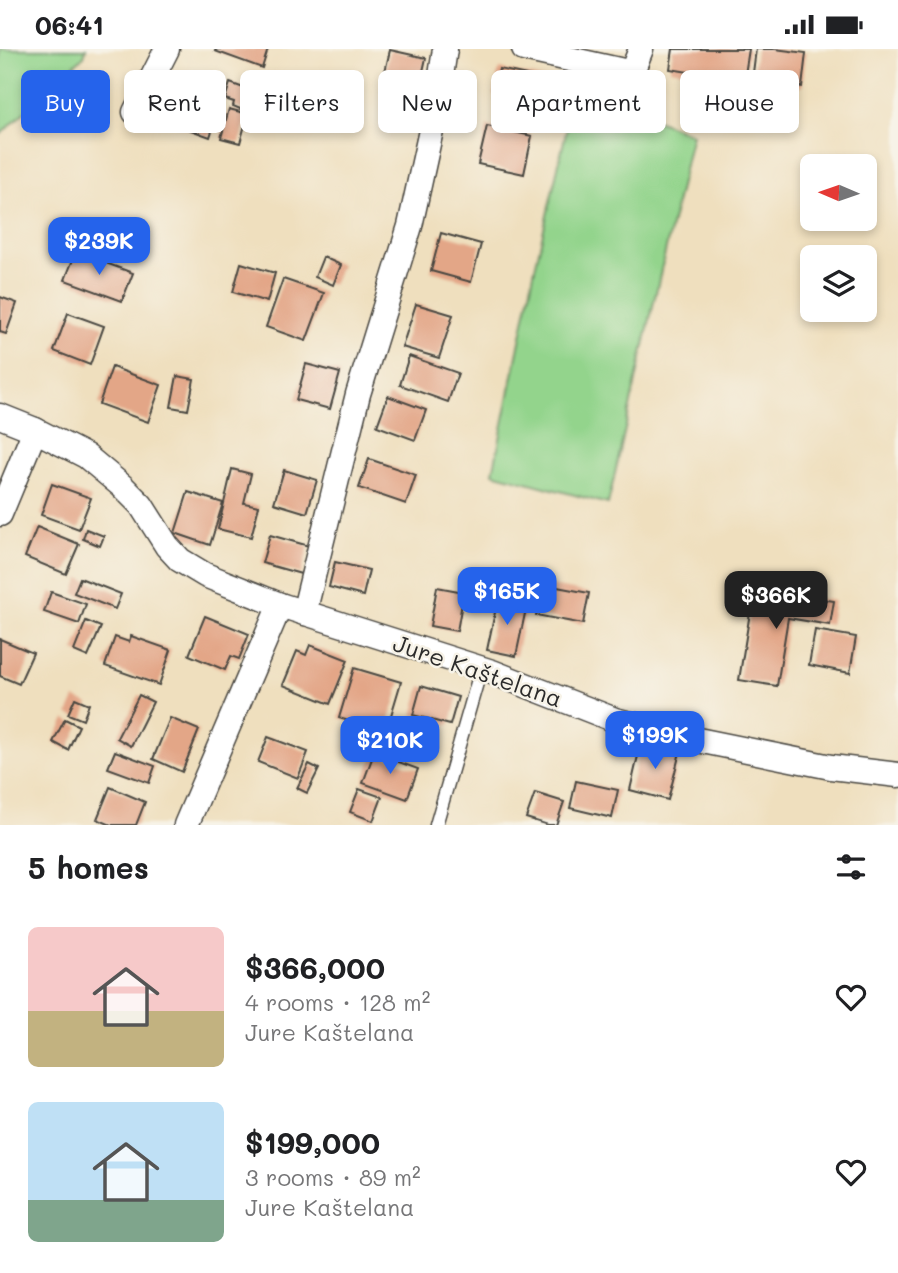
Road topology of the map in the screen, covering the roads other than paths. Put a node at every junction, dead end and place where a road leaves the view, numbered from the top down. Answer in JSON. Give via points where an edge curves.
{"nodes":[{"id":1,"x":167,"y":49,"type":"edge"},
{"id":2,"x":445,"y":49,"type":"edge"},
{"id":3,"x":524,"y":49,"type":"edge"},
{"id":4,"x":642,"y":49,"type":"edge"},
{"id":5,"x":156,"y":70,"type":"edge"},
{"id":6,"x":0,"y":416,"type":"edge"},
{"id":7,"x":35,"y":430,"type":"junction"},
{"id":8,"x":0,"y":514,"type":"edge"},
{"id":9,"x":280,"y":605,"type":"junction"},
{"id":10,"x":304,"y":613,"type":"junction"},
{"id":11,"x":481,"y":669,"type":"junction"},
{"id":12,"x":898,"y":775,"type":"edge"},
{"id":13,"x":186,"y":825,"type":"edge"},
{"id":14,"x":436,"y":825,"type":"edge"}],
"edges":[{"from":1,"to":5,"type":"street"},
{"from":2,"to":10,"type":"street","via":[[438,103],[410,226],[358,394]]},
{"from":3,"to":4,"type":"street","via":[[628,72]]},
{"from":6,"to":7,"type":"street","name":"Jure Kaštelana"},
{"from":7,"to":8,"type":"street"},
{"from":7,"to":9,"type":"street","name":"Jure Kaštelana","via":[[86,456],[122,486],[180,560]]},
{"from":9,"to":10,"type":"street","name":"Jure Kaštelana"},
{"from":9,"to":13,"type":"street"},
{"from":10,"to":11,"type":"street","name":"Jure Kaštelana"},
{"from":11,"to":12,"type":"street","name":"Jure Kaštelana","via":[[615,720],[818,765]]},
{"from":11,"to":14,"type":"lane"}]}
